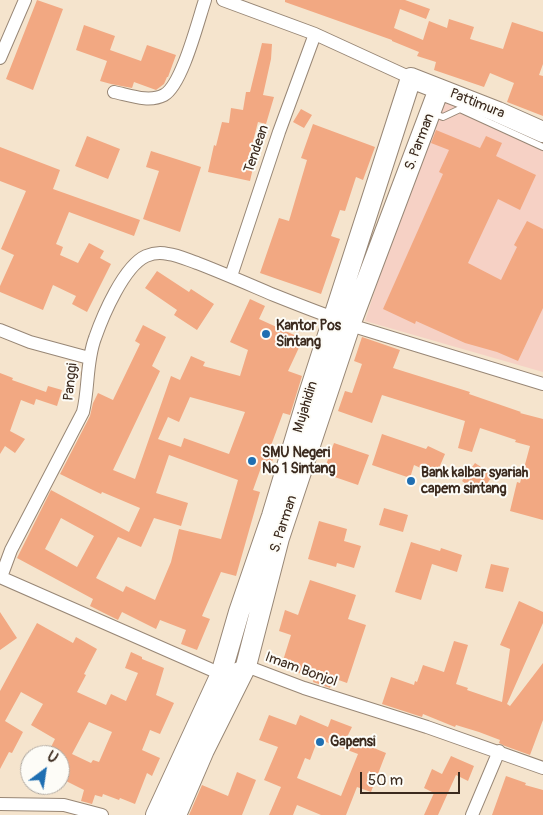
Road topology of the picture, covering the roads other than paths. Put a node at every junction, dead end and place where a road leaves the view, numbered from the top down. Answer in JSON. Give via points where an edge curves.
{"nodes":[{"id":1,"x":25,"y":0,"type":"edge"},
{"id":2,"x":205,"y":0,"type":"edge"},
{"id":3,"x":223,"y":0,"type":"edge"},
{"id":4,"x":315,"y":34,"type":"junction"},
{"id":5,"x":0,"y":58,"type":"edge"},
{"id":6,"x":411,"y":78,"type":"junction"},
{"id":7,"x":439,"y":88,"type":"junction"},
{"id":8,"x":114,"y":92,"type":"dead end"},
{"id":9,"x":431,"y":113,"type":"junction"},
{"id":10,"x":543,"y":132,"type":"edge"},
{"id":11,"x":543,"y":147,"type":"edge"},
{"id":12,"x":231,"y":276,"type":"junction"},
{"id":13,"x":342,"y":322,"type":"junction"},
{"id":14,"x":0,"y":330,"type":"edge"},
{"id":15,"x":89,"y":358,"type":"junction"},
{"id":16,"x":543,"y":384,"type":"edge"},
{"id":17,"x":1,"y":577,"type":"edge"},
{"id":18,"x":246,"y":666,"type":"junction"},
{"id":19,"x":221,"y":674,"type":"junction"},
{"id":20,"x":499,"y":751,"type":"junction"},
{"id":21,"x":543,"y":768,"type":"edge"},
{"id":22,"x":0,"y":804,"type":"edge"},
{"id":23,"x":102,"y":815,"type":"edge"},
{"id":24,"x":156,"y":815,"type":"edge"},
{"id":25,"x":176,"y":815,"type":"edge"},
{"id":26,"x":472,"y":815,"type":"edge"}],
"edges":[{"from":1,"to":5,"type":"street"},
{"from":2,"to":8,"type":"street","via":[[181,72],[168,91],[149,99]]},
{"from":3,"to":4,"type":"street"},
{"from":4,"to":6,"type":"street"},
{"from":4,"to":12,"type":"street","name":"Tendean"},
{"from":6,"to":7,"type":"main road","name":"Pattimura"},
{"from":6,"to":13,"type":"main road","name":"Mujahidin"},
{"from":7,"to":9,"type":"main road","name":"S. Parman"},
{"from":7,"to":10,"type":"main road","name":"Pattimura"},
{"from":9,"to":11,"type":"lane","via":[[443,117],[460,109]]},
{"from":9,"to":13,"type":"main road","name":"S. Parman"},
{"from":12,"to":13,"type":"street","name":"Panggi"},
{"from":12,"to":15,"type":"street","name":"Panggi","via":[[159,252],[137,261],[116,292]]},
{"from":13,"to":16,"type":"street","name":"Panggi"},
{"from":13,"to":18,"type":"main road","name":"S. Parman","via":[[279,538]]},
{"from":13,"to":19,"type":"main road","name":"Mujahidin","via":[[239,612]]},
{"from":14,"to":15,"type":"street"},
{"from":15,"to":17,"type":"street","name":"Panggi","via":[[87,399],[83,412],[11,550]]},
{"from":17,"to":19,"type":"street"},
{"from":18,"to":19,"type":"street","name":"Imam Bonjol"},
{"from":18,"to":20,"type":"street","name":"Imam Bonjol"},
{"from":18,"to":25,"type":"main road","name":"S. Parman"},
{"from":19,"to":24,"type":"main road","name":"Mujahidin"},
{"from":20,"to":21,"type":"street","name":"Imam Bonjol"},
{"from":20,"to":26,"type":"street"},
{"from":22,"to":23,"type":"street","via":[[64,805]]}]}
